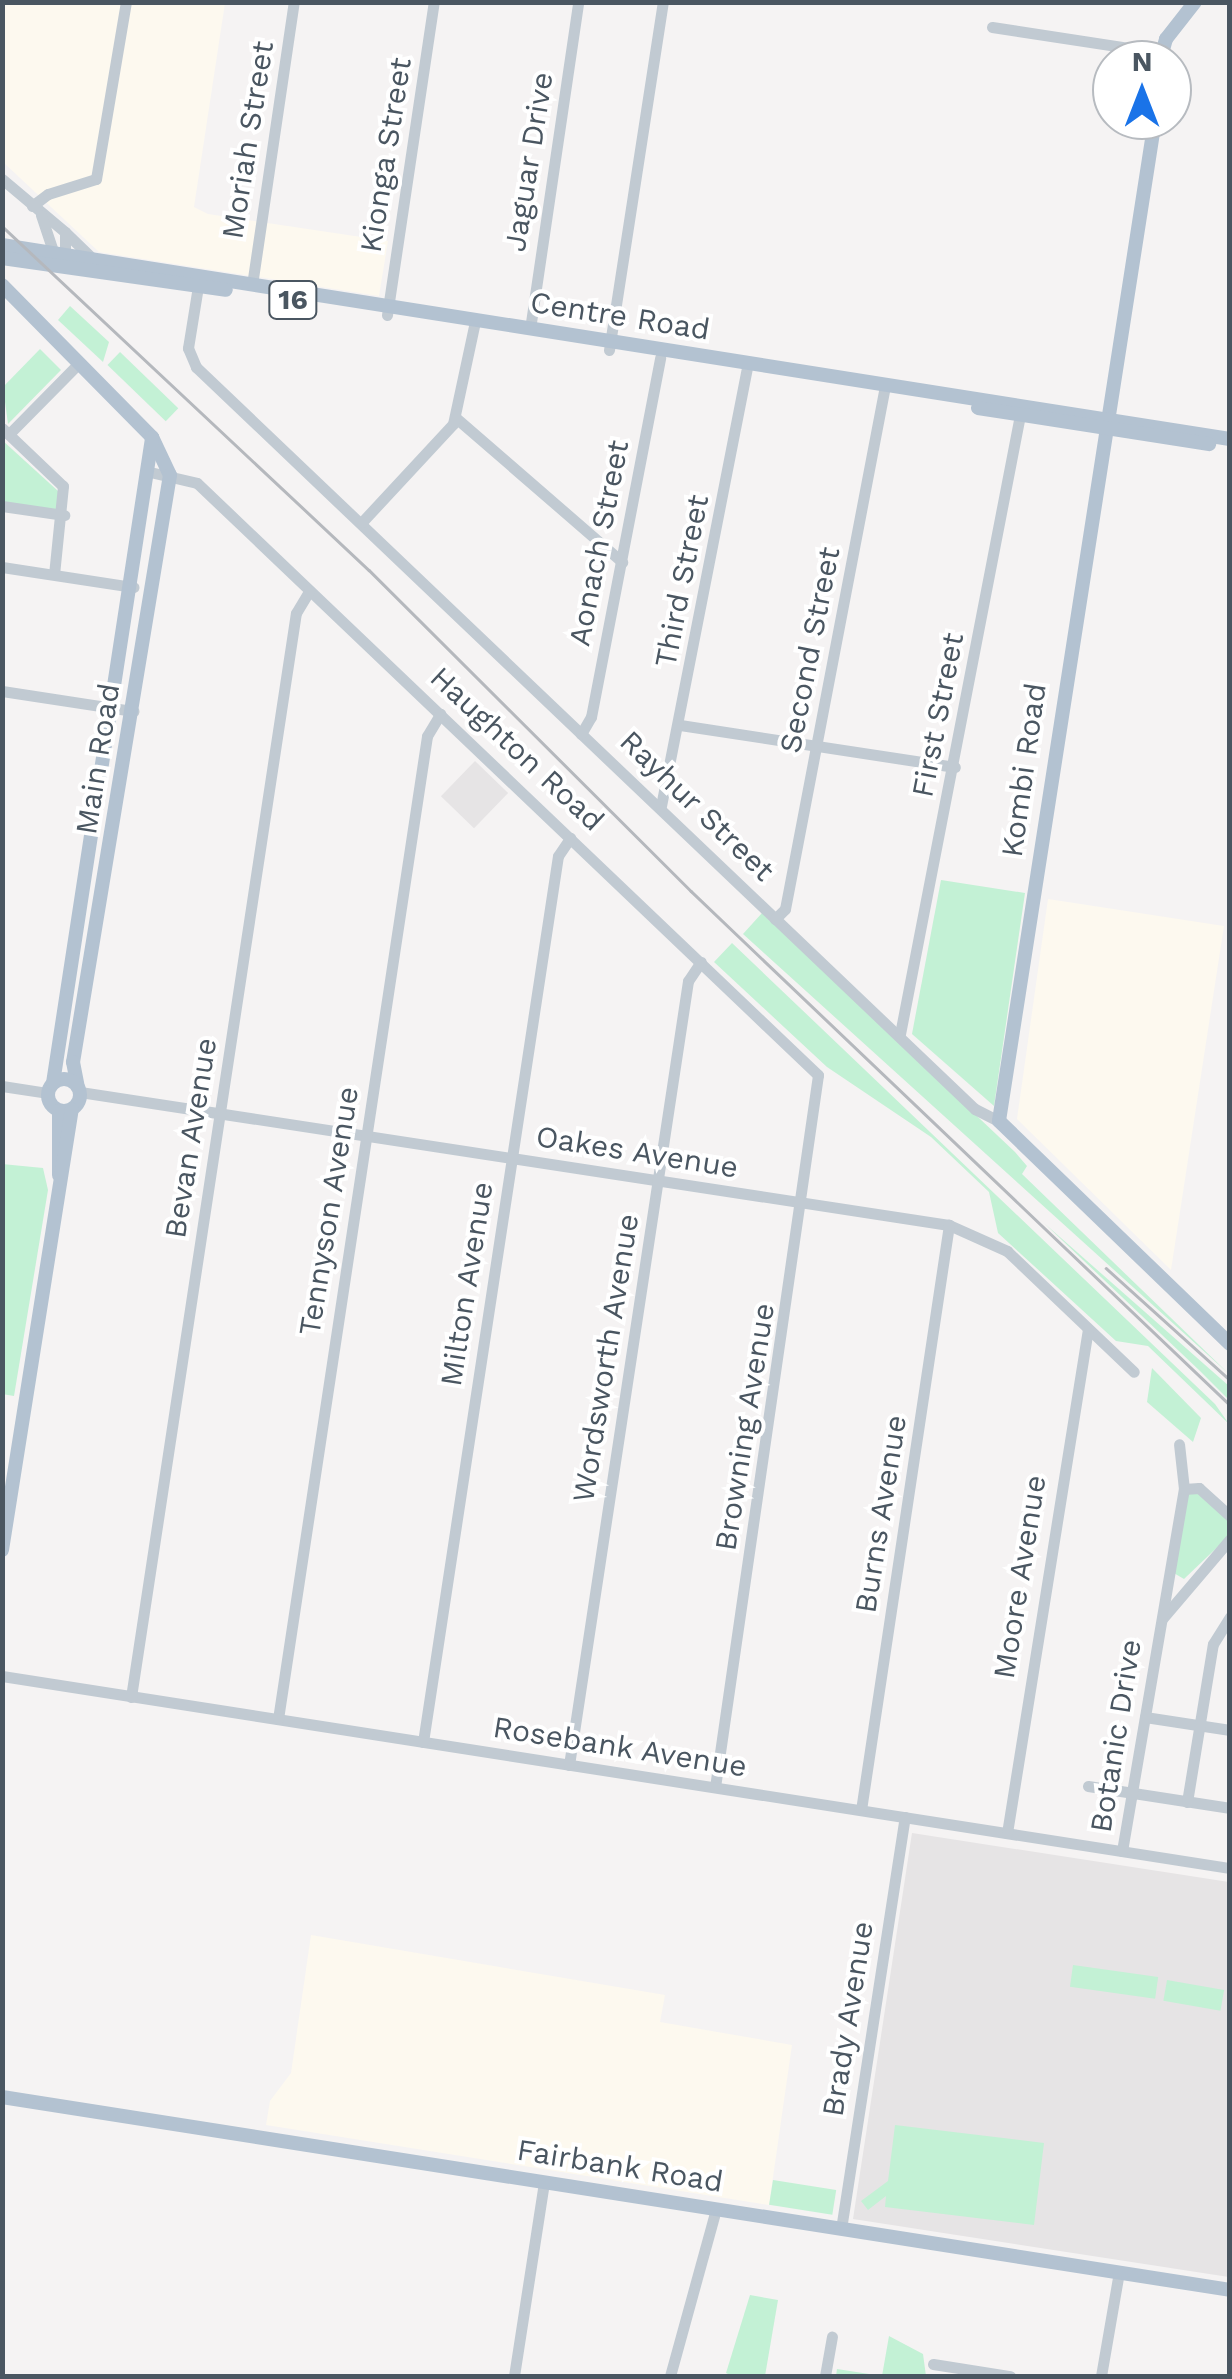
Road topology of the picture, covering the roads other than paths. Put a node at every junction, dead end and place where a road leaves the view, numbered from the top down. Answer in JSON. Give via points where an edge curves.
{"nodes":[{"id":1,"x":126,"y":2,"type":"edge"},
{"id":2,"x":294,"y":2,"type":"edge"},
{"id":3,"x":434,"y":2,"type":"edge"},
{"id":4,"x":578,"y":2,"type":"edge"},
{"id":5,"x":662,"y":2,"type":"edge"},
{"id":6,"x":1195,"y":2,"type":"edge"},
{"id":7,"x":992,"y":27,"type":"dead end"},
{"id":8,"x":1172,"y":40,"type":"edge"},
{"id":9,"x":1092,"y":45,"type":"edge"},
{"id":10,"x":1152,"y":140,"type":"edge"},
{"id":11,"x":2,"y":179,"type":"edge"},
{"id":12,"x":39,"y":216,"type":"junction"},
{"id":13,"x":64,"y":232,"type":"junction"},
{"id":14,"x":38,"y":250,"type":"junction"},
{"id":15,"x":4,"y":258,"type":"edge"},
{"id":16,"x":60,"y":259,"type":"junction"},
{"id":17,"x":94,"y":260,"type":"junction"},
{"id":18,"x":199,"y":282,"type":"junction"},
{"id":19,"x":252,"y":285,"type":"junction"},
{"id":20,"x":2,"y":286,"type":"edge"},
{"id":21,"x":2,"y":296,"type":"edge"},
{"id":22,"x":388,"y":311,"type":"junction"},
{"id":23,"x":474,"y":325,"type":"junction"},
{"id":24,"x":530,"y":329,"type":"junction"},
{"id":25,"x":51,"y":340,"type":"junction"},
{"id":26,"x":609,"y":346,"type":"junction"},
{"id":27,"x":660,"y":358,"type":"junction"},
{"id":28,"x":76,"y":366,"type":"junction"},
{"id":29,"x":748,"y":368,"type":"junction"},
{"id":30,"x":884,"y":390,"type":"junction"},
{"id":31,"x":1021,"y":410,"type":"junction"},
{"id":32,"x":456,"y":418,"type":"junction"},
{"id":33,"x":1108,"y":422,"type":"junction"},
{"id":34,"x":6,"y":431,"type":"edge"},
{"id":35,"x":152,"y":437,"type":"junction"},
{"id":36,"x":1230,"y":438,"type":"edge"},
{"id":37,"x":1230,"y":448,"type":"edge"},
{"id":38,"x":150,"y":472,"type":"junction"},
{"id":39,"x":170,"y":474,"type":"junction"},
{"id":40,"x":2,"y":506,"type":"edge"},
{"id":41,"x":64,"y":516,"type":"junction"},
{"id":42,"x":362,"y":522,"type":"junction"},
{"id":43,"x":622,"y":562,"type":"junction"},
{"id":44,"x":2,"y":567,"type":"edge"},
{"id":45,"x":54,"y":574,"type":"junction"},
{"id":46,"x":133,"y":587,"type":"junction"},
{"id":47,"x":309,"y":591,"type":"junction"},
{"id":48,"x":126,"y":636,"type":"junction"},
{"id":49,"x":144,"y":639,"type":"junction"},
{"id":50,"x":2,"y":690,"type":"edge"},
{"id":51,"x":115,"y":708,"type":"junction"},
{"id":52,"x":133,"y":711,"type":"junction"},
{"id":53,"x":440,"y":714,"type":"junction"},
{"id":54,"x":680,"y":725,"type":"junction"},
{"id":55,"x":581,"y":734,"type":"junction"},
{"id":56,"x":818,"y":746,"type":"junction"},
{"id":57,"x":954,"y":767,"type":"junction"},
{"id":58,"x":661,"y":806,"type":"junction"},
{"id":59,"x":570,"y":838,"type":"junction"},
{"id":60,"x":88,"y":885,"type":"junction"},
{"id":61,"x":106,"y":888,"type":"junction"},
{"id":62,"x":775,"y":919,"type":"junction"},
{"id":63,"x":701,"y":962,"type":"junction"},
{"id":64,"x":900,"y":1034,"type":"junction"},
{"id":65,"x":818,"y":1075,"type":"joint"},
{"id":66,"x":2,"y":1086,"type":"edge"},
{"id":67,"x":50,"y":1088,"type":"junction"},
{"id":68,"x":79,"y":1090,"type":"junction"},
{"id":69,"x":65,"y":1110,"type":"junction"},
{"id":70,"x":220,"y":1114,"type":"junction"},
{"id":71,"x":999,"y":1121,"type":"junction"},
{"id":72,"x":366,"y":1136,"type":"junction"},
{"id":73,"x":512,"y":1158,"type":"junction"},
{"id":74,"x":658,"y":1180,"type":"junction"},
{"id":75,"x":804,"y":1202,"type":"junction"},
{"id":76,"x":950,"y":1225,"type":"junction"},
{"id":77,"x":1088,"y":1330,"type":"junction"},
{"id":78,"x":1230,"y":1344,"type":"edge"},
{"id":79,"x":1134,"y":1372,"type":"dead end"},
{"id":80,"x":1179,"y":1444,"type":"dead end"},
{"id":81,"x":1184,"y":1488,"type":"junction"},
{"id":82,"x":1230,"y":1516,"type":"edge"},
{"id":83,"x":1230,"y":1539,"type":"edge"},
{"id":84,"x":2,"y":1550,"type":"edge"},
{"id":85,"x":1167,"y":1572,"type":"junction"},
{"id":86,"x":1188,"y":1582,"type":"junction"},
{"id":87,"x":1230,"y":1617,"type":"edge"},
{"id":88,"x":1158,"y":1628,"type":"junction"},
{"id":89,"x":2,"y":1676,"type":"edge"},
{"id":90,"x":131,"y":1697,"type":"junction"},
{"id":91,"x":1145,"y":1718,"type":"junction"},
{"id":92,"x":278,"y":1719,"type":"junction"},
{"id":93,"x":1200,"y":1726,"type":"junction"},
{"id":94,"x":1230,"y":1730,"type":"edge"},
{"id":95,"x":423,"y":1742,"type":"junction"},
{"id":96,"x":569,"y":1765,"type":"junction"},
{"id":97,"x":1088,"y":1786,"type":"dead end"},
{"id":98,"x":715,"y":1788,"type":"junction"},
{"id":99,"x":1132,"y":1793,"type":"junction"},
{"id":100,"x":1187,"y":1802,"type":"junction"},
{"id":101,"x":1230,"y":1808,"type":"edge"},
{"id":102,"x":861,"y":1810,"type":"junction"},
{"id":103,"x":905,"y":1818,"type":"junction"},
{"id":104,"x":1006,"y":1833,"type":"junction"},
{"id":105,"x":1122,"y":1852,"type":"junction"},
{"id":106,"x":1229,"y":1867,"type":"edge"},
{"id":107,"x":2,"y":2096,"type":"edge"},
{"id":108,"x":544,"y":2182,"type":"junction"},
{"id":109,"x":716,"y":2209,"type":"junction"},
{"id":110,"x":841,"y":2229,"type":"junction"},
{"id":111,"x":1118,"y":2272,"type":"junction"},
{"id":112,"x":1230,"y":2290,"type":"edge"},
{"id":113,"x":832,"y":2337,"type":"dead end"},
{"id":114,"x":933,"y":2364,"type":"dead end"},
{"id":115,"x":514,"y":2376,"type":"edge"},
{"id":116,"x":670,"y":2376,"type":"edge"},
{"id":117,"x":825,"y":2376,"type":"edge"},
{"id":118,"x":1010,"y":2376,"type":"edge"},
{"id":119,"x":1101,"y":2376,"type":"edge"}],
"edges":[{"from":1,"to":12,"type":"street","via":[[96,178],[48,194]]},
{"from":2,"to":19,"type":"street","name":"Moriah Street"},
{"from":3,"to":22,"type":"street","name":"Kionga Street"},
{"from":4,"to":24,"type":"street","name":"Jaguar Drive"},
{"from":5,"to":26,"type":"street"},
{"from":6,"to":8,"type":"main road"},
{"from":7,"to":9,"type":"street"},
{"from":10,"to":33,"type":"main road","name":"Kombi Road"},
{"from":11,"to":12,"type":"street"},
{"from":12,"to":13,"type":"street"},
{"from":12,"to":14,"type":"street"},
{"from":12,"to":16,"type":"street"},
{"from":13,"to":16,"type":"street"},
{"from":13,"to":17,"type":"street"},
{"from":14,"to":15,"type":"main road","name":"Centre Road","number":"16"},
{"from":14,"to":16,"type":"main road","name":"Centre Road","number":"16"},
{"from":15,"to":16,"type":"main road","name":"Centre Road","number":"16"},
{"from":16,"to":17,"type":"main road","name":"Centre Road","number":"16"},
{"from":16,"to":18,"type":"main road","name":"Centre Road","number":"16"},
{"from":17,"to":18,"type":"main road","name":"Centre Road","number":"16"},
{"from":18,"to":19,"type":"main road","name":"Centre Road","number":"16"},
{"from":18,"to":22,"type":"main road","name":"Centre Road","number":"16"},
{"from":18,"to":42,"type":"street","name":"Rayhur Street","via":[[190,360]]},
{"from":19,"to":22,"type":"main road","name":"Centre Road","number":"16"},
{"from":20,"to":25,"type":"main road"},
{"from":21,"to":25,"type":"main road"},
{"from":22,"to":23,"type":"main road","name":"Centre Road","number":"16"},
{"from":23,"to":24,"type":"main road","name":"Centre Road","number":"16"},
{"from":23,"to":26,"type":"main road","name":"Centre Road","number":"16"},
{"from":23,"to":32,"type":"street"},
{"from":24,"to":26,"type":"main road","name":"Centre Road","number":"16"},
{"from":25,"to":28,"type":"main road"},
{"from":26,"to":27,"type":"main road","name":"Centre Road","number":"16"},
{"from":26,"to":29,"type":"main road","name":"Centre Road","number":"16"},
{"from":27,"to":29,"type":"main road","name":"Centre Road","number":"16"},
{"from":27,"to":43,"type":"street","name":"Aonach Street"},
{"from":28,"to":34,"type":"street"},
{"from":28,"to":35,"type":"main road"},
{"from":29,"to":30,"type":"main road","name":"Centre Road","number":"16"},
{"from":29,"to":54,"type":"street","name":"Third Street"},
{"from":30,"to":31,"type":"main road","name":"Centre Road","number":"16"},
{"from":30,"to":56,"type":"street","name":"Second Street"},
{"from":31,"to":33,"type":"main road","name":"Centre Road","number":"16"},
{"from":31,"to":57,"type":"street","name":"First Street"},
{"from":32,"to":42,"type":"street"},
{"from":32,"to":43,"type":"street"},
{"from":33,"to":36,"type":"main road","name":"Centre Road","number":"16"},
{"from":33,"to":37,"type":"main road","name":"Centre Road","number":"16"},
{"from":33,"to":71,"type":"main road","name":"Kombi Road"},
{"from":34,"to":41,"type":"street","via":[[63,486]]},
{"from":35,"to":38,"type":"main road"},
{"from":35,"to":39,"type":"main road"},
{"from":38,"to":39,"type":"street","name":"Haughton Road"},
{"from":38,"to":46,"type":"main road","name":"Main Road"},
{"from":39,"to":47,"type":"street","name":"Haughton Road","via":[[196,483]]},
{"from":39,"to":49,"type":"main road","name":"Main Road"},
{"from":40,"to":41,"type":"street"},
{"from":41,"to":45,"type":"street"},
{"from":42,"to":55,"type":"street","name":"Rayhur Street"},
{"from":43,"to":55,"type":"street","name":"Aonach Street","via":[[591,718]]},
{"from":44,"to":45,"type":"street"},
{"from":45,"to":46,"type":"street"},
{"from":46,"to":48,"type":"main road","name":"Main Road"},
{"from":47,"to":53,"type":"street","name":"Haughton Road"},
{"from":47,"to":70,"type":"street","name":"Bevan Avenue","via":[[296,613]]},
{"from":48,"to":49,"type":"main road"},
{"from":48,"to":51,"type":"main road","name":"Main Road"},
{"from":49,"to":52,"type":"main road","name":"Main Road"},
{"from":50,"to":51,"type":"street"},
{"from":51,"to":52,"type":"street"},
{"from":51,"to":60,"type":"main road","name":"Main Road"},
{"from":52,"to":61,"type":"main road","name":"Main Road"},
{"from":53,"to":59,"type":"street","name":"Haughton Road"},
{"from":53,"to":72,"type":"street","name":"Tennyson Avenue","via":[[427,736]]},
{"from":54,"to":56,"type":"street"},
{"from":54,"to":58,"type":"street","name":"Third Street"},
{"from":55,"to":58,"type":"street","name":"Rayhur Street","via":[[633,788]]},
{"from":56,"to":57,"type":"street"},
{"from":56,"to":62,"type":"street","name":"Second Street","via":[[784,908]]},
{"from":57,"to":64,"type":"street","name":"First Street"},
{"from":58,"to":62,"type":"street","name":"Rayhur Street","via":[[673,825]]},
{"from":59,"to":63,"type":"street","name":"Haughton Road"},
{"from":59,"to":73,"type":"street","name":"Milton Avenue","via":[[558,856]]},
{"from":60,"to":61,"type":"main road"},
{"from":60,"to":67,"type":"main road","name":"Main Road"},
{"from":61,"to":68,"type":"main road","name":"Main Road","via":[[74,1062]]},
{"from":62,"to":64,"type":"street","name":"Rayhur Street"},
{"from":63,"to":65,"type":"street","name":"Haughton Road"},
{"from":63,"to":74,"type":"street","name":"Wordsworth Avenue","via":[[688,981]]},
{"from":64,"to":71,"type":"street","name":"Rayhur Street","via":[[975,1109]]},
{"from":65,"to":75,"type":"street","name":"Browning Avenue"},
{"from":66,"to":67,"type":"street"},
{"from":67,"to":68,"type":"main road","via":[[64,1079]]},
{"from":67,"to":69,"type":"main road"},
{"from":68,"to":69,"type":"main road"},
{"from":68,"to":70,"type":"street","name":"Oakes Avenue"},
{"from":69,"to":84,"type":"main road","via":[[54,1145],[60,1181]]},
{"from":70,"to":72,"type":"street","name":"Oakes Avenue"},
{"from":70,"to":90,"type":"street","name":"Bevan Avenue"},
{"from":71,"to":78,"type":"main road","name":"Rayhur Street"},
{"from":72,"to":73,"type":"street","name":"Oakes Avenue"},
{"from":72,"to":92,"type":"street","name":"Tennyson Avenue"},
{"from":73,"to":74,"type":"street","name":"Oakes Avenue"},
{"from":73,"to":95,"type":"street","name":"Milton Avenue"},
{"from":74,"to":75,"type":"street","name":"Oakes Avenue"},
{"from":74,"to":96,"type":"street","name":"Wordsworth Avenue"},
{"from":75,"to":76,"type":"street","name":"Oakes Avenue"},
{"from":75,"to":98,"type":"street","name":"Browning Avenue"},
{"from":76,"to":77,"type":"street","name":"Oakes Avenue","via":[[1007,1251]]},
{"from":76,"to":102,"type":"street","name":"Burns Avenue"},
{"from":77,"to":79,"type":"street","name":"Oakes Avenue"},
{"from":77,"to":104,"type":"street","name":"Moore Avenue"},
{"from":80,"to":81,"type":"street","name":"Botanic Drive"},
{"from":81,"to":82,"type":"street","via":[[1198,1488]]},
{"from":81,"to":85,"type":"street","name":"Botanic Drive"},
{"from":83,"to":86,"type":"street","name":"Botanic Drive"},
{"from":85,"to":86,"type":"street"},
{"from":85,"to":88,"type":"street","name":"Botanic Drive"},
{"from":86,"to":88,"type":"street","name":"Botanic Drive"},
{"from":87,"to":93,"type":"street","via":[[1214,1639]]},
{"from":88,"to":91,"type":"street","name":"Botanic Drive"},
{"from":89,"to":90,"type":"street","name":"Rosebank Avenue"},
{"from":90,"to":92,"type":"street","name":"Rosebank Avenue"},
{"from":91,"to":93,"type":"street"},
{"from":91,"to":99,"type":"street","name":"Botanic Drive"},
{"from":92,"to":95,"type":"street","name":"Rosebank Avenue"},
{"from":93,"to":94,"type":"street"},
{"from":93,"to":100,"type":"street"},
{"from":95,"to":96,"type":"street","name":"Rosebank Avenue"},
{"from":96,"to":98,"type":"street","name":"Rosebank Avenue"},
{"from":97,"to":99,"type":"street"},
{"from":98,"to":102,"type":"street","name":"Rosebank Avenue"},
{"from":99,"to":100,"type":"street"},
{"from":99,"to":105,"type":"street","name":"Botanic Drive"},
{"from":100,"to":101,"type":"street"},
{"from":102,"to":103,"type":"street","name":"Rosebank Avenue"},
{"from":103,"to":104,"type":"street","name":"Rosebank Avenue"},
{"from":103,"to":110,"type":"street","name":"Brady Avenue"},
{"from":104,"to":105,"type":"street","name":"Rosebank Avenue"},
{"from":105,"to":106,"type":"street","name":"Rosebank Avenue"},
{"from":107,"to":108,"type":"main road","name":"Fairbank Road"},
{"from":108,"to":109,"type":"main road","name":"Fairbank Road"},
{"from":108,"to":115,"type":"street"},
{"from":109,"to":110,"type":"main road","name":"Fairbank Road"},
{"from":109,"to":116,"type":"street"},
{"from":110,"to":111,"type":"main road","name":"Fairbank Road"},
{"from":111,"to":112,"type":"main road","name":"Fairbank Road"},
{"from":111,"to":119,"type":"street"},
{"from":113,"to":117,"type":"street"},
{"from":114,"to":118,"type":"street"}]}
